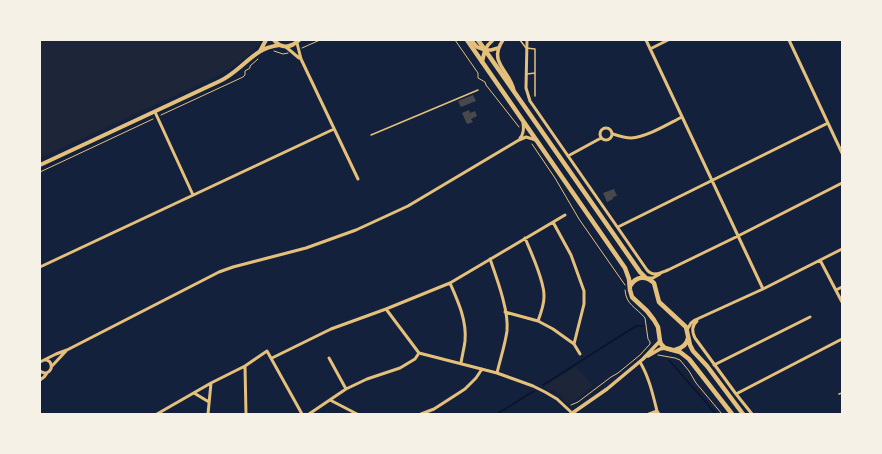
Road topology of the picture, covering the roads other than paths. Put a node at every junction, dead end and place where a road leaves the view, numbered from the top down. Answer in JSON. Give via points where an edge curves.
{"nodes":[{"id":1,"x":266,"y":40,"type":"edge"},
{"id":2,"x":274,"y":40,"type":"edge"},
{"id":3,"x":467,"y":40,"type":"edge"},
{"id":4,"x":471,"y":40,"type":"edge"},
{"id":5,"x":478,"y":40,"type":"edge"},
{"id":6,"x":493,"y":40,"type":"edge"},
{"id":7,"x":503,"y":40,"type":"edge"},
{"id":8,"x":520,"y":40,"type":"edge"},
{"id":9,"x":526,"y":40,"type":"edge"},
{"id":10,"x":646,"y":40,"type":"edge"},
{"id":11,"x":668,"y":40,"type":"edge"},
{"id":12,"x":789,"y":40,"type":"edge"},
{"id":13,"x":298,"y":41,"type":"edge"},
{"id":14,"x":280,"y":45,"type":"junction"},
{"id":15,"x":286,"y":47,"type":"junction"},
{"id":16,"x":498,"y":48,"type":"junction"},
{"id":17,"x":527,"y":49,"type":"junction"},
{"id":18,"x":650,"y":49,"type":"junction"},
{"id":19,"x":485,"y":50,"type":"junction"},
{"id":20,"x":260,"y":51,"type":"junction"},
{"id":21,"x":301,"y":59,"type":"junction"},
{"id":22,"x":482,"y":62,"type":"junction"},
{"id":23,"x":535,"y":73,"type":"junction"},
{"id":24,"x":526,"y":74,"type":"junction"},
{"id":25,"x":478,"y":90,"type":"dead end"},
{"id":26,"x":514,"y":92,"type":"junction"},
{"id":27,"x":535,"y":96,"type":"dead end"},
{"id":28,"x":155,"y":112,"type":"junction"},
{"id":29,"x":682,"y":117,"type":"junction"},
{"id":30,"x":521,"y":118,"type":"junction"},
{"id":31,"x":828,"y":123,"type":"junction"},
{"id":32,"x":334,"y":129,"type":"junction"},
{"id":33,"x":612,"y":134,"type":"junction"},
{"id":34,"x":370,"y":135,"type":"dead end"},
{"id":35,"x":601,"y":138,"type":"junction"},
{"id":36,"x":519,"y":140,"type":"junction"},
{"id":37,"x":536,"y":140,"type":"junction"},
{"id":38,"x":842,"y":154,"type":"edge"},
{"id":39,"x":568,"y":156,"type":"junction"},
{"id":40,"x":40,"y":164,"type":"edge"},
{"id":41,"x":358,"y":179,"type":"dead end"},
{"id":42,"x":712,"y":180,"type":"junction"},
{"id":43,"x":842,"y":183,"type":"edge"},
{"id":44,"x":193,"y":195,"type":"junction"},
{"id":45,"x":565,"y":215,"type":"dead end"},
{"id":46,"x":553,"y":222,"type":"junction"},
{"id":47,"x":618,"y":227,"type":"junction"},
{"id":48,"x":738,"y":236,"type":"junction"},
{"id":49,"x":525,"y":238,"type":"junction"},
{"id":50,"x":842,"y":249,"type":"edge"},
{"id":51,"x":490,"y":259,"type":"junction"},
{"id":52,"x":820,"y":260,"type":"junction"},
{"id":53,"x":40,"y":267,"type":"edge"},
{"id":54,"x":668,"y":270,"type":"junction"},
{"id":55,"x":647,"y":278,"type":"junction"},
{"id":56,"x":450,"y":283,"type":"junction"},
{"id":57,"x":630,"y":286,"type":"junction"},
{"id":58,"x":842,"y":287,"type":"edge"},
{"id":59,"x":763,"y":289,"type":"junction"},
{"id":60,"x":836,"y":290,"type":"junction"},
{"id":61,"x":842,"y":302,"type":"edge"},
{"id":62,"x":386,"y":309,"type":"junction"},
{"id":63,"x":505,"y":312,"type":"junction"},
{"id":64,"x":810,"y":317,"type":"dead end"},
{"id":65,"x":702,"y":318,"type":"junction"},
{"id":66,"x":538,"y":321,"type":"junction"},
{"id":67,"x":688,"y":332,"type":"junction"},
{"id":68,"x":842,"y":340,"type":"edge"},
{"id":69,"x":660,"y":341,"type":"junction"},
{"id":70,"x":574,"y":344,"type":"junction"},
{"id":71,"x":665,"y":348,"type":"junction"},
{"id":72,"x":67,"y":350,"type":"junction"},
{"id":73,"x":675,"y":350,"type":"junction"},
{"id":74,"x":419,"y":353,"type":"junction"},
{"id":75,"x":580,"y":354,"type":"dead end"},
{"id":76,"x":645,"y":357,"type":"junction"},
{"id":77,"x":272,"y":358,"type":"junction"},
{"id":78,"x":328,"y":358,"type":"dead end"},
{"id":79,"x":41,"y":360,"type":"edge"},
{"id":80,"x":640,"y":362,"type":"junction"},
{"id":81,"x":461,"y":363,"type":"junction"},
{"id":82,"x":714,"y":365,"type":"junction"},
{"id":83,"x":52,"y":366,"type":"junction"},
{"id":84,"x":245,"y":366,"type":"junction"},
{"id":85,"x":482,"y":369,"type":"junction"},
{"id":86,"x":40,"y":372,"type":"edge"},
{"id":87,"x":47,"y":373,"type":"junction"},
{"id":88,"x":497,"y":373,"type":"junction"},
{"id":89,"x":40,"y":380,"type":"edge"},
{"id":90,"x":210,"y":383,"type":"junction"},
{"id":91,"x":346,"y":389,"type":"junction"},
{"id":92,"x":194,"y":393,"type":"junction"},
{"id":93,"x":842,"y":393,"type":"edge"},
{"id":94,"x":736,"y":394,"type":"junction"},
{"id":95,"x":839,"y":394,"type":"dead end"},
{"id":96,"x":330,"y":400,"type":"junction"},
{"id":97,"x":209,"y":402,"type":"junction"},
{"id":98,"x":658,"y":413,"type":"edge"},
{"id":99,"x":157,"y":414,"type":"edge"},
{"id":100,"x":208,"y":414,"type":"edge"},
{"id":101,"x":246,"y":414,"type":"edge"},
{"id":102,"x":302,"y":414,"type":"edge"},
{"id":103,"x":309,"y":414,"type":"edge"},
{"id":104,"x":357,"y":414,"type":"edge"},
{"id":105,"x":422,"y":414,"type":"edge"},
{"id":106,"x":572,"y":414,"type":"edge"},
{"id":107,"x":650,"y":414,"type":"edge"},
{"id":108,"x":732,"y":414,"type":"edge"},
{"id":109,"x":743,"y":414,"type":"edge"},
{"id":110,"x":752,"y":414,"type":"edge"}],
"edges":[{"from":1,"to":20,"type":"main road"},
{"from":2,"to":14,"type":"main road"},
{"from":3,"to":22,"type":"main road"},
{"from":4,"to":19,"type":"main road","via":[[477,47]]},
{"from":5,"to":19,"type":"main road"},
{"from":6,"to":19,"type":"street"},
{"from":7,"to":16,"type":"street"},
{"from":8,"to":17,"type":"lane"},
{"from":9,"to":17,"type":"street"},
{"from":10,"to":18,"type":"street"},
{"from":11,"to":18,"type":"street"},
{"from":12,"to":31,"type":"street"},
{"from":13,"to":15,"type":"main road"},
{"from":13,"to":21,"type":"street"},
{"from":14,"to":15,"type":"main road"},
{"from":14,"to":20,"type":"main road"},
{"from":15,"to":21,"type":"street"},
{"from":16,"to":19,"type":"street"},
{"from":16,"to":26,"type":"street","via":[[498,62],[512,83]]},
{"from":17,"to":23,"type":"lane","via":[[535,49]]},
{"from":17,"to":24,"type":"street"},
{"from":18,"to":29,"type":"street"},
{"from":19,"to":22,"type":"main road"},
{"from":19,"to":26,"type":"main road"},
{"from":20,"to":28,"type":"main road","via":[[222,80]]},
{"from":21,"to":32,"type":"street"},
{"from":22,"to":30,"type":"main road"},
{"from":23,"to":24,"type":"lane"},
{"from":23,"to":27,"type":"lane"},
{"from":24,"to":39,"type":"street","via":[[526,88],[530,101]]},
{"from":25,"to":34,"type":"lane"},
{"from":26,"to":55,"type":"main road","via":[[627,254]]},
{"from":28,"to":40,"type":"main road"},
{"from":28,"to":44,"type":"street"},
{"from":29,"to":33,"type":"street","via":[[634,138]]},
{"from":29,"to":42,"type":"street"},
{"from":30,"to":36,"type":"street","via":[[524,132]]},
{"from":30,"to":37,"type":"main road"},
{"from":31,"to":38,"type":"street"},
{"from":31,"to":42,"type":"street"},
{"from":32,"to":41,"type":"street"},
{"from":32,"to":44,"type":"street"},
{"from":33,"to":35,"type":"street","via":[[607,140]]},
{"from":33,"to":35,"type":"street","via":[[610,129],[604,128],[600,132]]},
{"from":35,"to":39,"type":"street"},
{"from":36,"to":37,"type":"street","via":[[527,137]]},
{"from":36,"to":72,"type":"street","via":[[408,206],[361,228],[306,248],[219,272]]},
{"from":37,"to":57,"type":"main road","via":[[625,268]]},
{"from":39,"to":47,"type":"street"},
{"from":42,"to":47,"type":"street"},
{"from":42,"to":48,"type":"street"},
{"from":43,"to":48,"type":"street"},
{"from":44,"to":53,"type":"street"},
{"from":45,"to":46,"type":"street"},
{"from":46,"to":49,"type":"street"},
{"from":46,"to":70,"type":"street","via":[[571,255],[584,291],[584,304]]},
{"from":47,"to":54,"type":"street","via":[[649,272],[654,274]]},
{"from":48,"to":54,"type":"street"},
{"from":48,"to":59,"type":"street"},
{"from":49,"to":51,"type":"street"},
{"from":49,"to":66,"type":"street","via":[[544,294]]},
{"from":50,"to":52,"type":"street"},
{"from":51,"to":56,"type":"street"},
{"from":51,"to":63,"type":"street"},
{"from":52,"to":59,"type":"street"},
{"from":52,"to":60,"type":"street"},
{"from":54,"to":55,"type":"street"},
{"from":55,"to":57,"type":"main road","via":[[640,277]]},
{"from":55,"to":67,"type":"main road","via":[[654,283],[659,302],[685,326]]},
{"from":56,"to":62,"type":"street"},
{"from":56,"to":81,"type":"street","via":[[464,326],[465,342]]},
{"from":57,"to":69,"type":"main road","via":[[633,299],[656,323]]},
{"from":58,"to":60,"type":"street"},
{"from":59,"to":65,"type":"street"},
{"from":60,"to":61,"type":"street"},
{"from":62,"to":74,"type":"street"},
{"from":62,"to":77,"type":"street","via":[[331,329]]},
{"from":63,"to":66,"type":"street"},
{"from":63,"to":88,"type":"street","via":[[506,333]]},
{"from":64,"to":82,"type":"street"},
{"from":65,"to":67,"type":"street","via":[[692,321]]},
{"from":65,"to":82,"type":"street","via":[[693,324],[692,331]]},
{"from":66,"to":70,"type":"street"},
{"from":67,"to":73,"type":"main road","via":[[687,342]]},
{"from":67,"to":109,"type":"main road","via":[[693,351]]},
{"from":68,"to":94,"type":"street"},
{"from":69,"to":71,"type":"main road"},
{"from":69,"to":76,"type":"street"},
{"from":70,"to":75,"type":"street"},
{"from":71,"to":73,"type":"main road"},
{"from":71,"to":76,"type":"street"},
{"from":72,"to":79,"type":"street"},
{"from":72,"to":83,"type":"street"},
{"from":73,"to":108,"type":"main road","via":[[689,359]]},
{"from":74,"to":81,"type":"street"},
{"from":74,"to":91,"type":"street","via":[[415,359],[400,368]]},
{"from":76,"to":80,"type":"street"},
{"from":77,"to":84,"type":"street","via":[[267,351]]},
{"from":77,"to":102,"type":"street"},
{"from":78,"to":91,"type":"street"},
{"from":79,"to":83,"type":"street","via":[[49,361]]},
{"from":80,"to":98,"type":"street"},
{"from":80,"to":106,"type":"street"},
{"from":81,"to":85,"type":"street"},
{"from":82,"to":94,"type":"street"},
{"from":83,"to":87,"type":"street"},
{"from":84,"to":90,"type":"street"},
{"from":84,"to":101,"type":"street"},
{"from":85,"to":88,"type":"street"},
{"from":85,"to":105,"type":"street","via":[[465,389]]},
{"from":86,"to":87,"type":"street"},
{"from":87,"to":89,"type":"street"},
{"from":88,"to":106,"type":"street","via":[[546,392]]},
{"from":90,"to":92,"type":"street"},
{"from":90,"to":97,"type":"street"},
{"from":91,"to":96,"type":"street"},
{"from":92,"to":97,"type":"street"},
{"from":92,"to":99,"type":"street"},
{"from":93,"to":95,"type":"lane"},
{"from":94,"to":110,"type":"street"},
{"from":96,"to":103,"type":"street"},
{"from":96,"to":104,"type":"street"},
{"from":97,"to":100,"type":"street"},
{"from":98,"to":107,"type":"street"}]}
